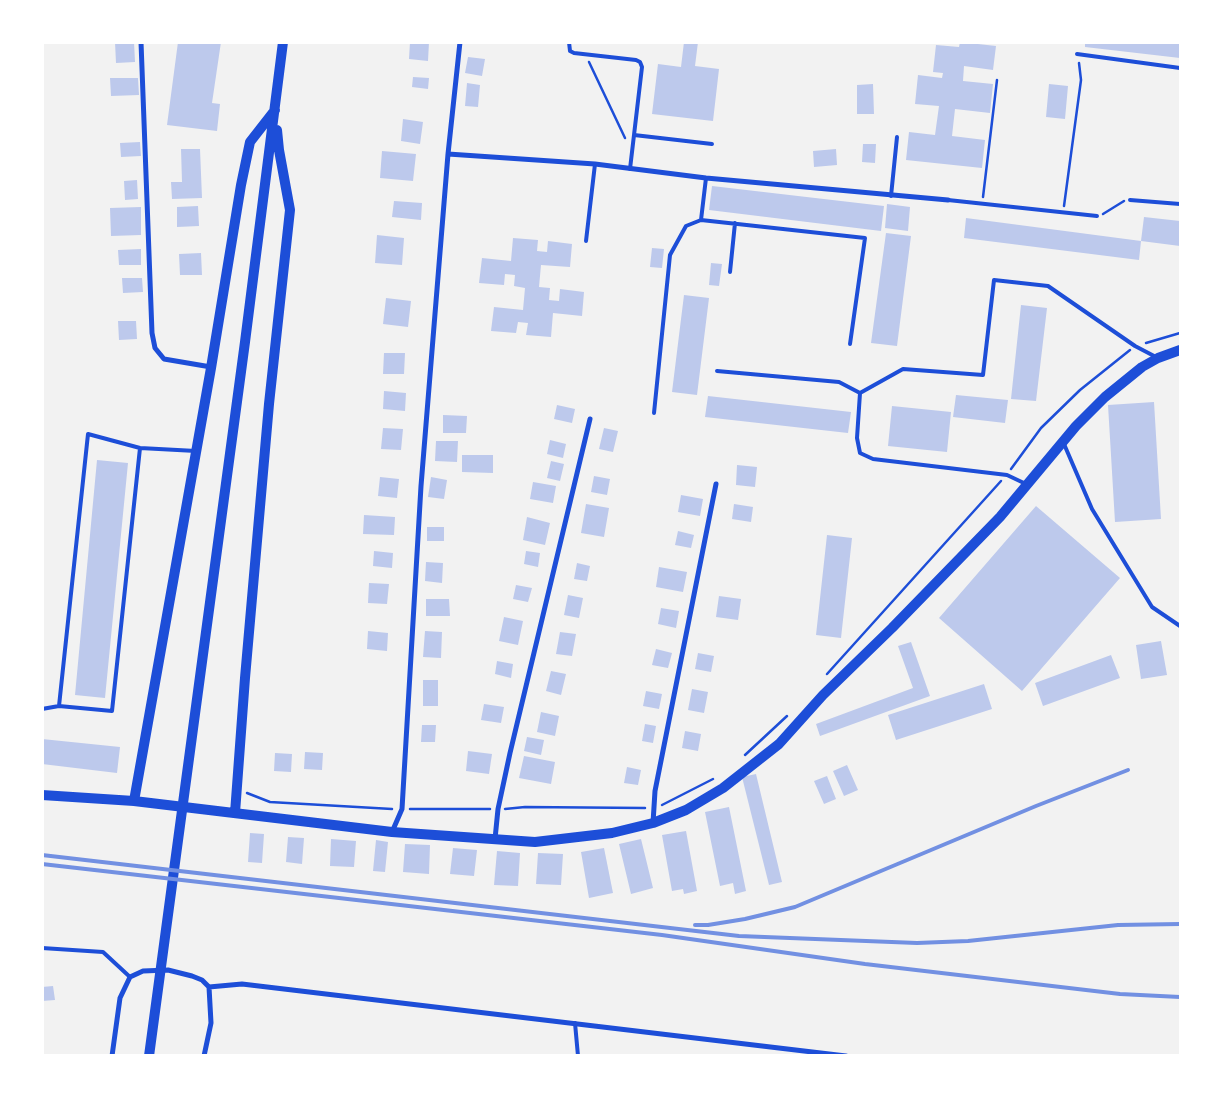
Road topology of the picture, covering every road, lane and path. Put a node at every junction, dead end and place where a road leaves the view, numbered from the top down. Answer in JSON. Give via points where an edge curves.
{"nodes":[{"id":1,"x":141,"y":42,"type":"edge"},
{"id":2,"x":283,"y":42,"type":"edge"},
{"id":3,"x":460,"y":42,"type":"edge"},
{"id":4,"x":569,"y":42,"type":"edge"},
{"id":5,"x":586,"y":54,"type":"junction"},
{"id":6,"x":1077,"y":54,"type":"joint"},
{"id":7,"x":1180,"y":68,"type":"edge"},
{"id":8,"x":997,"y":80,"type":"dead end"},
{"id":9,"x":275,"y":109,"type":"junction"},
{"id":10,"x":634,"y":135,"type":"junction"},
{"id":11,"x":898,"y":137,"type":"dead end"},
{"id":12,"x":712,"y":144,"type":"dead end"},
{"id":13,"x":632,"y":153,"type":"junction"},
{"id":14,"x":448,"y":154,"type":"junction"},
{"id":15,"x":595,"y":164,"type":"junction"},
{"id":16,"x":630,"y":170,"type":"junction"},
{"id":17,"x":706,"y":178,"type":"junction"},
{"id":18,"x":891,"y":196,"type":"junction"},
{"id":19,"x":948,"y":200,"type":"joint"},
{"id":20,"x":1130,"y":200,"type":"joint"},
{"id":21,"x":982,"y":204,"type":"junction"},
{"id":22,"x":1180,"y":204,"type":"edge"},
{"id":23,"x":1063,"y":212,"type":"junction"},
{"id":24,"x":1097,"y":216,"type":"joint"},
{"id":25,"x":701,"y":220,"type":"junction"},
{"id":26,"x":735,"y":224,"type":"junction"},
{"id":27,"x":586,"y":241,"type":"dead end"},
{"id":28,"x":730,"y":272,"type":"dead end"},
{"id":29,"x":1180,"y":334,"type":"edge"},
{"id":30,"x":850,"y":344,"type":"dead end"},
{"id":31,"x":1135,"y":346,"type":"junction"},
{"id":32,"x":1180,"y":350,"type":"edge"},
{"id":33,"x":1158,"y":358,"type":"junction"},
{"id":34,"x":211,"y":368,"type":"junction"},
{"id":35,"x":716,"y":371,"type":"dead end"},
{"id":36,"x":860,"y":392,"type":"junction"},
{"id":37,"x":654,"y":412,"type":"dead end"},
{"id":38,"x":590,"y":419,"type":"dead end"},
{"id":39,"x":1063,"y":442,"type":"junction"},
{"id":40,"x":140,"y":448,"type":"junction"},
{"id":41,"x":196,"y":451,"type":"junction"},
{"id":42,"x":1007,"y":475,"type":"junction"},
{"id":43,"x":716,"y":484,"type":"dead end"},
{"id":44,"x":1028,"y":485,"type":"junction"},
{"id":45,"x":1180,"y":626,"type":"edge"},
{"id":46,"x":823,"y":678,"type":"dead end"},
{"id":47,"x":59,"y":706,"type":"junction"},
{"id":48,"x":42,"y":709,"type":"edge"},
{"id":49,"x":791,"y":713,"type":"dead end"},
{"id":50,"x":739,"y":760,"type":"dead end"},
{"id":51,"x":716,"y":778,"type":"dead end"},
{"id":52,"x":237,"y":788,"type":"junction"},
{"id":53,"x":42,"y":796,"type":"edge"},
{"id":54,"x":134,"y":801,"type":"junction"},
{"id":55,"x":654,"y":808,"type":"junction"},
{"id":56,"x":402,"y":810,"type":"junction"},
{"id":57,"x":498,"y":810,"type":"junction"},
{"id":58,"x":235,"y":812,"type":"junction"},
{"id":59,"x":653,"y":823,"type":"junction"},
{"id":60,"x":392,"y":832,"type":"junction"},
{"id":61,"x":495,"y":840,"type":"junction"},
{"id":62,"x":42,"y":948,"type":"edge"},
{"id":63,"x":130,"y":977,"type":"junction"},
{"id":64,"x":209,"y":987,"type":"junction"},
{"id":65,"x":575,"y":1023,"type":"junction"},
{"id":66,"x":112,"y":1056,"type":"edge"},
{"id":67,"x":149,"y":1056,"type":"edge"},
{"id":68,"x":204,"y":1056,"type":"edge"},
{"id":69,"x":578,"y":1056,"type":"edge"},
{"id":70,"x":846,"y":1056,"type":"edge"}],
"edges":[{"from":1,"to":34,"type":"street","via":[[155,348],[164,359]]},
{"from":2,"to":9,"type":"main road"},
{"from":3,"to":14,"type":"street"},
{"from":4,"to":5,"type":"lane","via":[[574,53]]},
{"from":5,"to":10,"type":"lane","via":[[640,62]]},
{"from":5,"to":13,"type":"path"},
{"from":6,"to":7,"type":"lane"},
{"from":6,"to":23,"type":"path","via":[[1080,80]]},
{"from":8,"to":21,"type":"path"},
{"from":9,"to":34,"type":"main road","via":[[250,142]]},
{"from":9,"to":52,"type":"main road","via":[[290,210],[269,404]]},
{"from":9,"to":67,"type":"main road"},
{"from":10,"to":12,"type":"lane"},
{"from":10,"to":13,"type":"lane"},
{"from":11,"to":18,"type":"lane"},
{"from":13,"to":16,"type":"lane"},
{"from":14,"to":15,"type":"street"},
{"from":14,"to":56,"type":"street","via":[[421,486]]},
{"from":15,"to":16,"type":"street"},
{"from":15,"to":27,"type":"lane"},
{"from":16,"to":17,"type":"street"},
{"from":17,"to":18,"type":"street"},
{"from":17,"to":25,"type":"lane"},
{"from":18,"to":19,"type":"street"},
{"from":19,"to":21,"type":"lane"},
{"from":20,"to":22,"type":"lane"},
{"from":20,"to":24,"type":"path","via":[[1120,202]]},
{"from":21,"to":23,"type":"lane"},
{"from":23,"to":24,"type":"lane"},
{"from":25,"to":26,"type":"lane"},
{"from":25,"to":37,"type":"lane","via":[[686,226],[670,255]]},
{"from":26,"to":28,"type":"lane"},
{"from":26,"to":30,"type":"lane","via":[[865,238]]},
{"from":29,"to":31,"type":"path"},
{"from":31,"to":33,"type":"lane"},
{"from":31,"to":36,"type":"lane","via":[[1048,286],[994,280],[983,375],[904,369]]},
{"from":31,"to":42,"type":"path","via":[[1080,390],[1041,428]]},
{"from":32,"to":33,"type":"main road"},
{"from":33,"to":39,"type":"main road","via":[[1105,397]]},
{"from":34,"to":41,"type":"main road"},
{"from":35,"to":36,"type":"lane","via":[[839,382]]},
{"from":36,"to":42,"type":"lane","via":[[857,438],[860,453],[873,459]]},
{"from":38,"to":57,"type":"street"},
{"from":39,"to":44,"type":"main road"},
{"from":39,"to":45,"type":"lane","via":[[1092,509],[1152,607]]},
{"from":40,"to":41,"type":"lane"},
{"from":40,"to":47,"type":"lane","via":[[112,712]]},
{"from":40,"to":47,"type":"lane","via":[[88,434]]},
{"from":41,"to":54,"type":"main road"},
{"from":42,"to":44,"type":"lane"},
{"from":42,"to":46,"type":"path"},
{"from":43,"to":55,"type":"street"},
{"from":44,"to":59,"type":"main road","via":[[779,744],[723,788],[686,810]]},
{"from":47,"to":48,"type":"lane"},
{"from":49,"to":50,"type":"path"},
{"from":51,"to":55,"type":"path"},
{"from":52,"to":56,"type":"path","via":[[270,802]]},
{"from":52,"to":58,"type":"main road"},
{"from":53,"to":54,"type":"main road"},
{"from":54,"to":58,"type":"main road"},
{"from":55,"to":57,"type":"path","via":[[525,807]]},
{"from":55,"to":59,"type":"street"},
{"from":56,"to":57,"type":"path"},
{"from":56,"to":60,"type":"street"},
{"from":57,"to":61,"type":"street"},
{"from":58,"to":60,"type":"main road"},
{"from":59,"to":61,"type":"main road","via":[[568,839],[535,842]]},
{"from":60,"to":61,"type":"main road"},
{"from":62,"to":63,"type":"lane","via":[[104,952]]},
{"from":63,"to":64,"type":"street","via":[[143,971],[168,970],[202,980]]},
{"from":63,"to":66,"type":"street","via":[[120,998]]},
{"from":64,"to":65,"type":"street","via":[[242,984]]},
{"from":64,"to":68,"type":"street","via":[[211,1022]]},
{"from":65,"to":69,"type":"lane"},
{"from":65,"to":70,"type":"street"}]}
